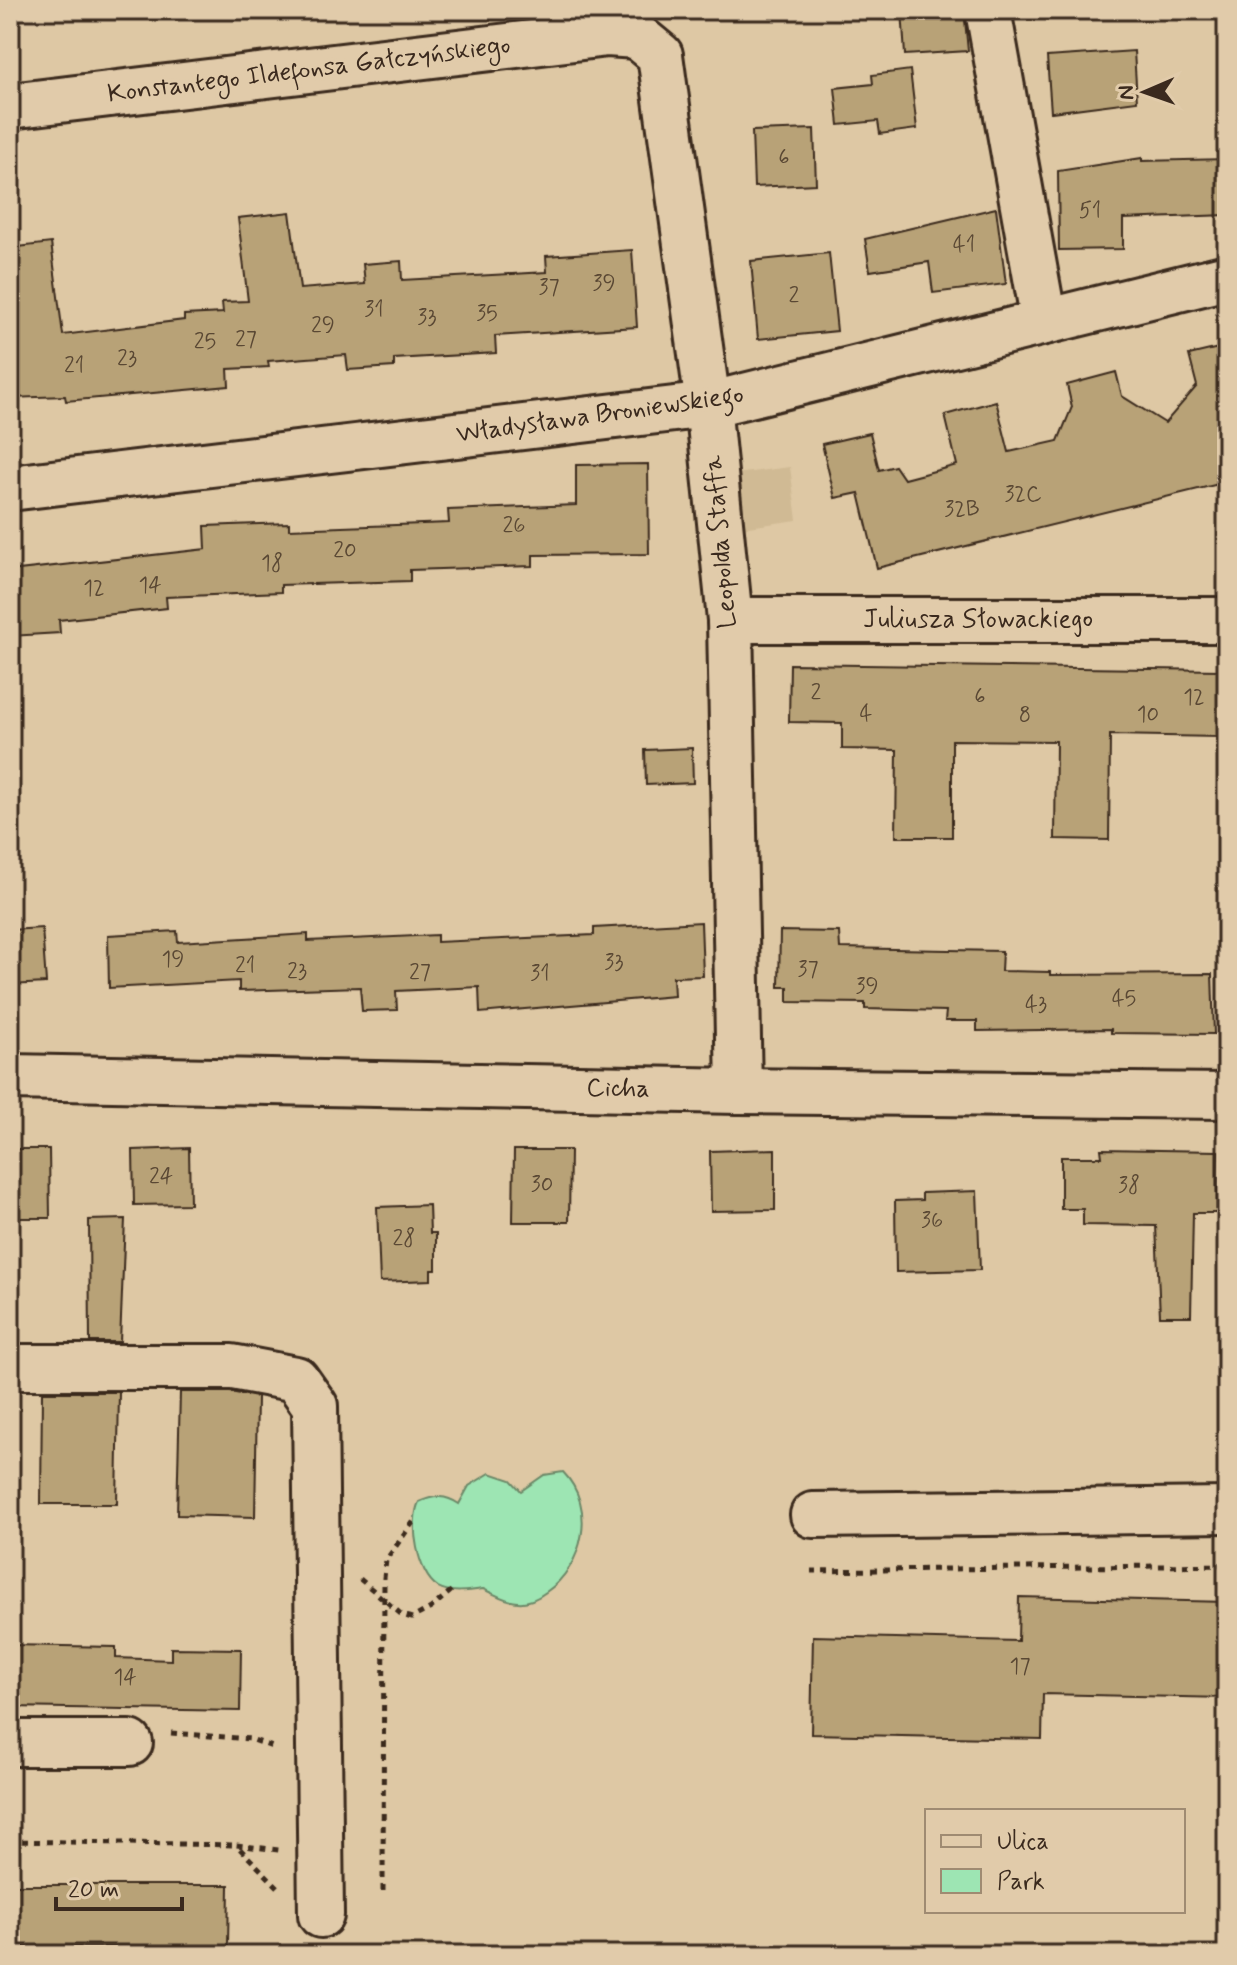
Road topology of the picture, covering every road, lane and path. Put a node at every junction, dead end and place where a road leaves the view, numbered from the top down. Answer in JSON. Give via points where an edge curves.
{"nodes":[{"id":1,"x":988,"y":10,"type":"edge"},
{"id":2,"x":607,"y":34,"type":"joint"},
{"id":3,"x":10,"y":106,"type":"edge"},
{"id":4,"x":1227,"y":277,"type":"edge"},
{"id":5,"x":1044,"y":322,"type":"junction"},
{"id":6,"x":708,"y":405,"type":"junction"},
{"id":7,"x":10,"y":488,"type":"edge"},
{"id":8,"x":730,"y":620,"type":"junction"},
{"id":9,"x":1227,"y":620,"type":"edge"},
{"id":10,"x":10,"y":1077,"type":"edge"},
{"id":11,"x":739,"y":1091,"type":"junction"},
{"id":12,"x":1227,"y":1096,"type":"edge"},
{"id":13,"x":10,"y":1367,"type":"edge"},
{"id":14,"x":1227,"y":1510,"type":"edge"},
{"id":15,"x":813,"y":1515,"type":"dead end"},
{"id":16,"x":414,"y":1521,"type":"dead end"},
{"id":17,"x":317,"y":1549,"type":"junction"},
{"id":18,"x":1227,"y":1565,"type":"edge"},
{"id":19,"x":811,"y":1571,"type":"dead end"},
{"id":20,"x":452,"y":1590,"type":"dead end"},
{"id":21,"x":383,"y":1598,"type":"junction"},
{"id":22,"x":10,"y":1743,"type":"edge"},
{"id":23,"x":130,"y":1743,"type":"dead end"},
{"id":24,"x":10,"y":1841,"type":"edge"},
{"id":25,"x":236,"y":1845,"type":"dead end"},
{"id":26,"x":383,"y":1891,"type":"dead end"},
{"id":27,"x":321,"y":1915,"type":"dead end"}],
"edges":[{"from":1,"to":5,"type":"street"},
{"from":2,"to":3,"type":"street","name":"Konstantego Ildefonsa Gałczyńskiego"},
{"from":2,"to":6,"type":"street","name":"Leopolda Staffa","via":[[637,36],[660,55]]},
{"from":4,"to":5,"type":"street","name":"Władysława Broniewskiego"},
{"from":5,"to":6,"type":"street","name":"Władysława Broniewskiego"},
{"from":6,"to":7,"type":"street","name":"Władysława Broniewskiego"},
{"from":6,"to":8,"type":"street","name":"Leopolda Staffa"},
{"from":8,"to":9,"type":"street","name":"Juliusza Słowackiego"},
{"from":8,"to":11,"type":"street","name":"Leopolda Staffa"},
{"from":10,"to":11,"type":"street","name":"Cicha"},
{"from":11,"to":12,"type":"street","name":"Cicha"},
{"from":13,"to":17,"type":"street","via":[[232,1367],[296,1379],[315,1406]]},
{"from":14,"to":15,"type":"street"},
{"from":16,"to":21,"type":"path","via":[[386,1560]]},
{"from":17,"to":21,"type":"path"},
{"from":17,"to":27,"type":"street"},
{"from":18,"to":19,"type":"path"},
{"from":20,"to":21,"type":"path","via":[[412,1618]]},
{"from":21,"to":26,"type":"path"},
{"from":22,"to":23,"type":"street"},
{"from":24,"to":25,"type":"path"}]}
